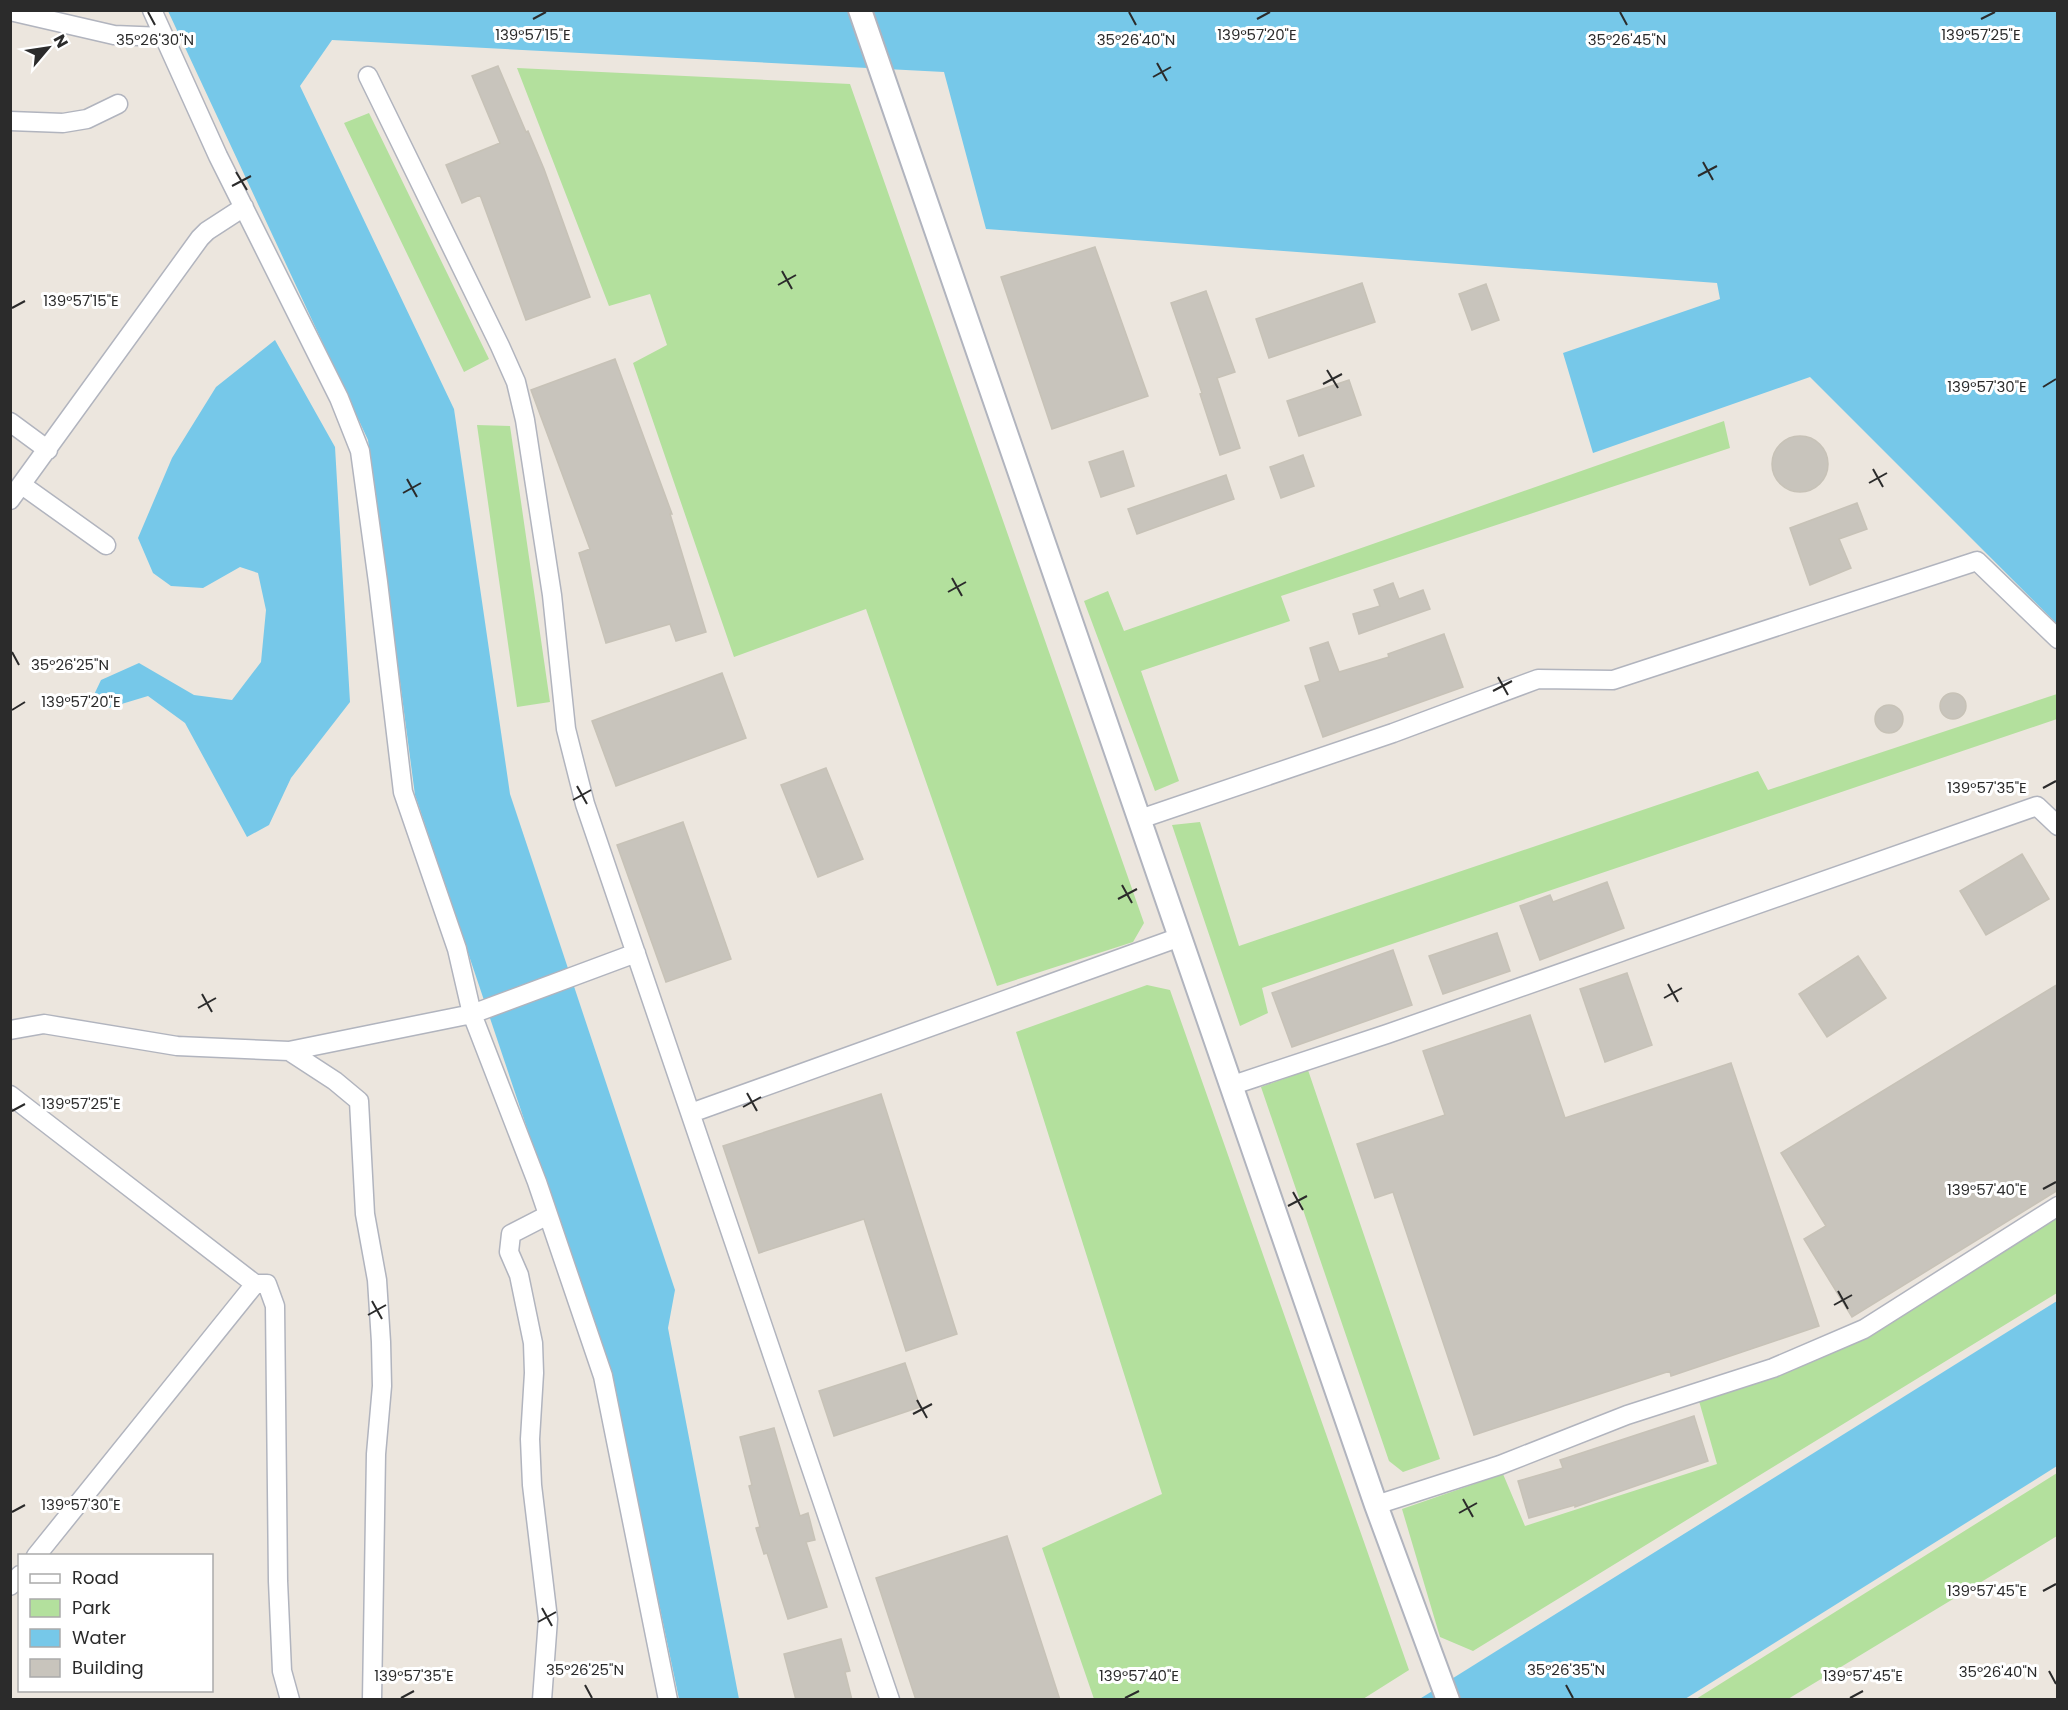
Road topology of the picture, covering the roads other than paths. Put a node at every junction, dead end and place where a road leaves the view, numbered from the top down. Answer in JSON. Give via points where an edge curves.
{"nodes":[{"id":1,"x":152,"y":10,"type":"edge"},
{"id":2,"x":860,"y":10,"type":"edge"},
{"id":3,"x":10,"y":11,"type":"edge"},
{"id":4,"x":164,"y":37,"type":"junction"},
{"id":5,"x":368,"y":76,"type":"dead end"},
{"id":6,"x":118,"y":104,"type":"dead end"},
{"id":7,"x":10,"y":121,"type":"edge"},
{"id":8,"x":244,"y":207,"type":"junction"},
{"id":9,"x":10,"y":422,"type":"edge"},
{"id":10,"x":48,"y":450,"type":"junction"},
{"id":11,"x":22,"y":485,"type":"junction"},
{"id":12,"x":10,"y":501,"type":"edge"},
{"id":13,"x":106,"y":544,"type":"dead end"},
{"id":14,"x":2058,"y":639,"type":"edge"},
{"id":15,"x":1140,"y":819,"type":"junction"},
{"id":16,"x":2058,"y":826,"type":"edge"},
{"id":17,"x":1180,"y":938,"type":"junction"},
{"id":18,"x":636,"y":952,"type":"junction"},
{"id":19,"x":472,"y":1014,"type":"junction"},
{"id":20,"x":10,"y":1030,"type":"edge"},
{"id":21,"x":289,"y":1051,"type":"junction"},
{"id":22,"x":1230,"y":1086,"type":"junction"},
{"id":23,"x":10,"y":1095,"type":"edge"},
{"id":24,"x":691,"y":1113,"type":"junction"},
{"id":25,"x":2058,"y":1206,"type":"edge"},
{"id":26,"x":548,"y":1215,"type":"junction"},
{"id":27,"x":255,"y":1284,"type":"junction"},
{"id":28,"x":1376,"y":1505,"type":"junction"},
{"id":29,"x":38,"y":1554,"type":"edge"},
{"id":30,"x":290,"y":1700,"type":"edge"},
{"id":31,"x":372,"y":1700,"type":"edge"},
{"id":32,"x":542,"y":1700,"type":"edge"},
{"id":33,"x":668,"y":1700,"type":"edge"},
{"id":34,"x":890,"y":1700,"type":"edge"},
{"id":35,"x":1448,"y":1700,"type":"edge"}],
"edges":[{"from":1,"to":4,"type":"street"},
{"from":2,"to":15,"type":"street"},
{"from":3,"to":4,"type":"street","via":[[114,35]]},
{"from":4,"to":8,"type":"street"},
{"from":5,"to":18,"type":"street","via":[[516,382],[552,596],[566,729],[585,804]]},
{"from":6,"to":7,"type":"street","via":[[87,119],[63,123]]},
{"from":8,"to":10,"type":"street","via":[[200,238]]},
{"from":8,"to":19,"type":"street","via":[[339,398],[360,451],[403,792],[457,949]]},
{"from":9,"to":10,"type":"street"},
{"from":10,"to":11,"type":"street"},
{"from":11,"to":12,"type":"street"},
{"from":11,"to":13,"type":"street"},
{"from":14,"to":15,"type":"street","via":[[1977,561],[1613,680],[1538,679]]},
{"from":15,"to":17,"type":"street"},
{"from":16,"to":22,"type":"street","via":[[2037,806]]},
{"from":17,"to":22,"type":"street"},
{"from":17,"to":24,"type":"street"},
{"from":18,"to":19,"type":"street"},
{"from":18,"to":24,"type":"street"},
{"from":19,"to":21,"type":"street"},
{"from":19,"to":26,"type":"street"},
{"from":20,"to":21,"type":"street","via":[[44,1024],[177,1046]]},
{"from":21,"to":31,"type":"street","via":[[359,1101],[365,1214],[377,1280],[382,1386],[376,1454]]},
{"from":22,"to":28,"type":"street"},
{"from":23,"to":27,"type":"street"},
{"from":24,"to":34,"type":"street"},
{"from":25,"to":28,"type":"street","via":[[1864,1329],[1773,1368],[1627,1415],[1500,1465]]},
{"from":26,"to":32,"type":"street","via":[[510,1234],[508,1252],[519,1275],[533,1343],[532,1485],[548,1618]]},
{"from":26,"to":33,"type":"street","via":[[603,1376]]},
{"from":27,"to":29,"type":"street"},
{"from":27,"to":30,"type":"street","via":[[267,1284],[275,1306],[278,1570],[282,1671]]},
{"from":28,"to":35,"type":"street"}]}
